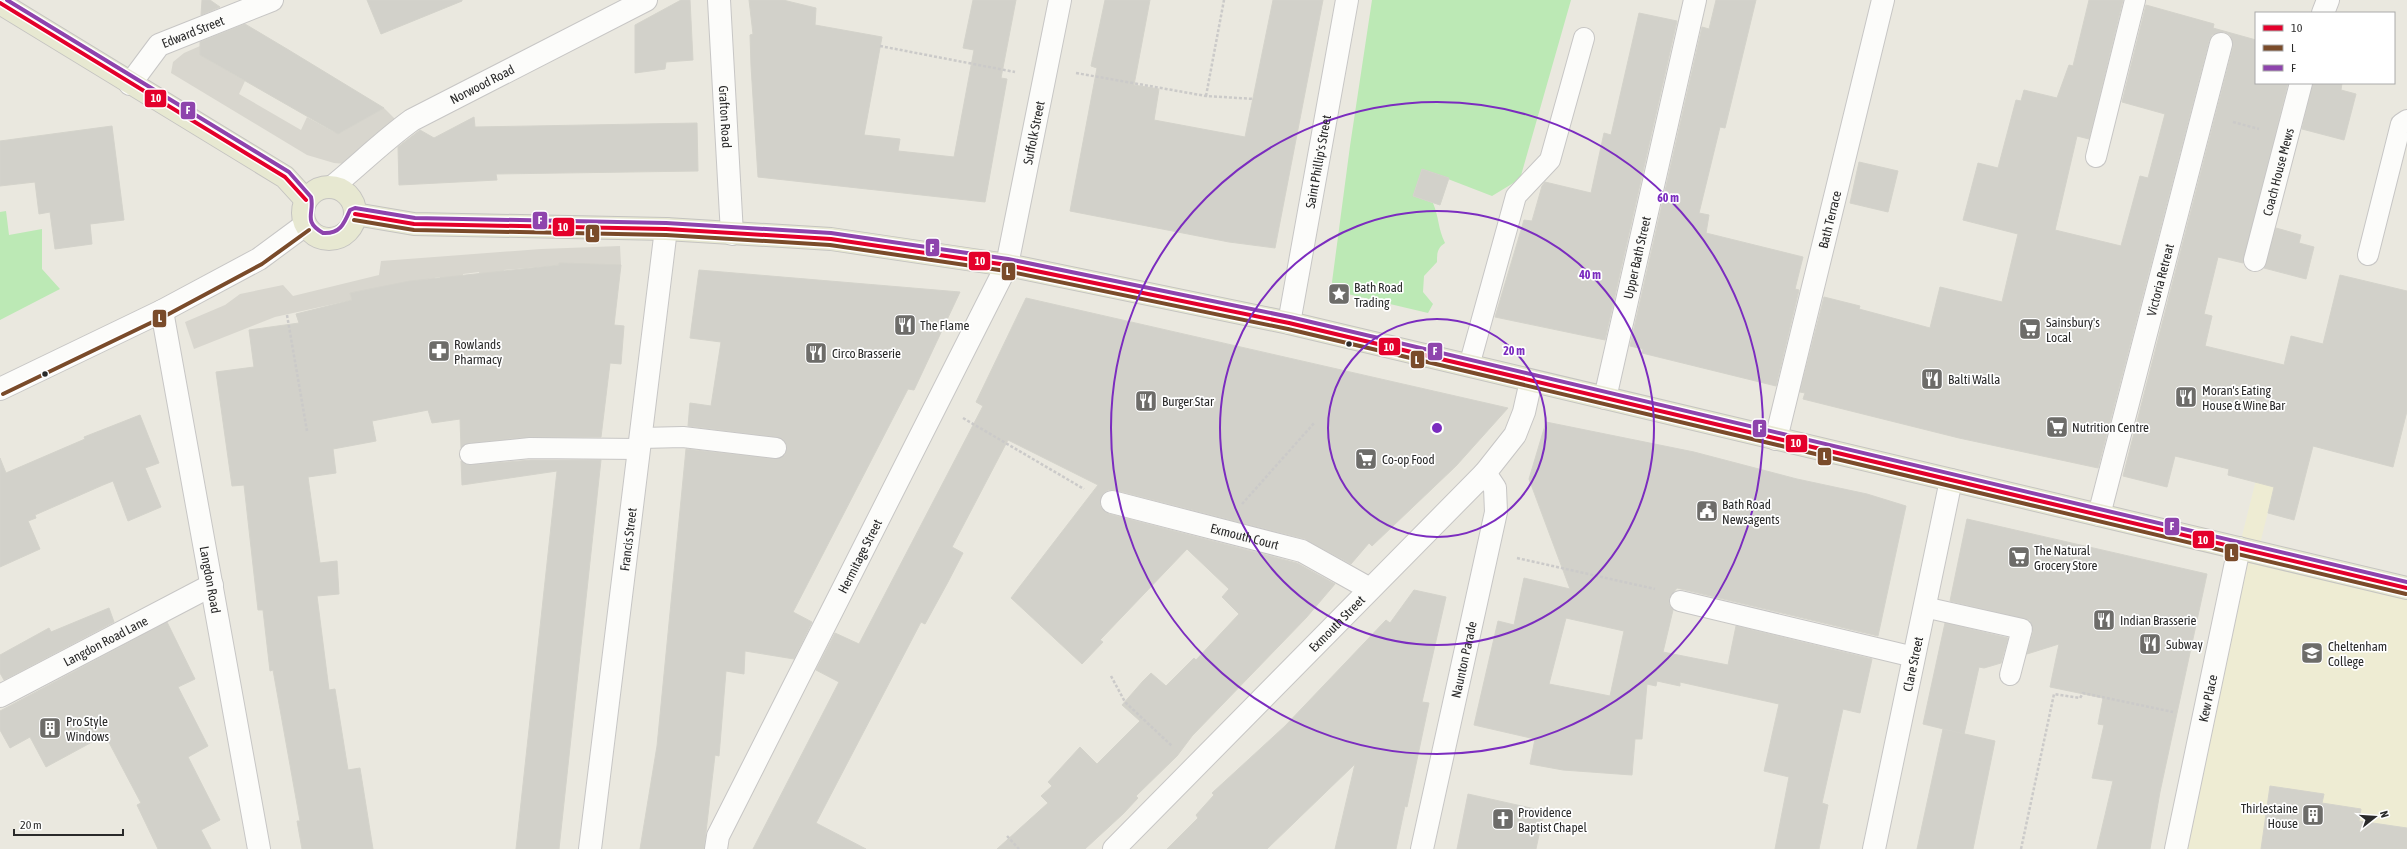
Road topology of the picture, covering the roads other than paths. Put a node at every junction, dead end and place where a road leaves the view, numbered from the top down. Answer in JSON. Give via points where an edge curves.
{"nodes":[{"id":1,"x":272,"y":0,"type":"edge"},
{"id":2,"x":646,"y":0,"type":"edge"},
{"id":3,"x":719,"y":0,"type":"edge"},
{"id":4,"x":1060,"y":0,"type":"edge"},
{"id":5,"x":1347,"y":0,"type":"edge"},
{"id":6,"x":1695,"y":0,"type":"edge"},
{"id":7,"x":1883,"y":0,"type":"edge"},
{"id":8,"x":2135,"y":0,"type":"edge"},
{"id":9,"x":2328,"y":0,"type":"edge"},
{"id":10,"x":0,"y":3,"type":"edge"},
{"id":11,"x":2323,"y":12,"type":"edge"},
{"id":12,"x":1584,"y":38,"type":"dead end"},
{"id":13,"x":2221,"y":44,"type":"dead end"},
{"id":14,"x":130,"y":84,"type":"junction"},
{"id":15,"x":2301,"y":84,"type":"edge"},
{"id":16,"x":2407,"y":120,"type":"edge"},
{"id":17,"x":2096,"y":157,"type":"dead end"},
{"id":18,"x":332,"y":187,"type":"junction"},
{"id":19,"x":306,"y":200,"type":"junction"},
{"id":20,"x":355,"y":214,"type":"junction"},
{"id":21,"x":305,"y":225,"type":"junction"},
{"id":22,"x":666,"y":229,"type":"junction"},
{"id":23,"x":732,"y":234,"type":"junction"},
{"id":24,"x":2368,"y":255,"type":"dead end"},
{"id":25,"x":2255,"y":260,"type":"dead end"},
{"id":26,"x":1007,"y":265,"type":"junction"},
{"id":27,"x":162,"y":311,"type":"junction"},
{"id":28,"x":1290,"y":323,"type":"junction"},
{"id":29,"x":1469,"y":366,"type":"junction"},
{"id":30,"x":1531,"y":381,"type":"junction"},
{"id":31,"x":0,"y":389,"type":"edge"},
{"id":32,"x":1605,"y":398,"type":"junction"},
{"id":33,"x":1776,"y":439,"type":"junction"},
{"id":34,"x":640,"y":443,"type":"junction"},
{"id":35,"x":776,"y":448,"type":"dead end"},
{"id":36,"x":470,"y":454,"type":"dead end"},
{"id":37,"x":1485,"y":473,"type":"junction"},
{"id":38,"x":1951,"y":480,"type":"junction"},
{"id":39,"x":1112,"y":502,"type":"dead end"},
{"id":40,"x":2099,"y":515,"type":"junction"},
{"id":41,"x":2239,"y":548,"type":"junction"},
{"id":42,"x":212,"y":586,"type":"junction"},
{"id":43,"x":2407,"y":588,"type":"edge"},
{"id":44,"x":1370,"y":589,"type":"junction"},
{"id":45,"x":1680,"y":601,"type":"road end"},
{"id":46,"x":1924,"y":607,"type":"junction"},
{"id":47,"x":1914,"y":657,"type":"junction"},
{"id":48,"x":2010,"y":675,"type":"dead end"},
{"id":49,"x":0,"y":696,"type":"edge"},
{"id":50,"x":259,"y":849,"type":"edge"},
{"id":51,"x":590,"y":849,"type":"edge"},
{"id":52,"x":716,"y":849,"type":"edge"},
{"id":53,"x":1114,"y":849,"type":"edge"},
{"id":54,"x":1422,"y":849,"type":"edge"},
{"id":55,"x":1874,"y":849,"type":"edge"},
{"id":56,"x":2176,"y":849,"type":"edge"}],
"edges":[{"from":1,"to":14,"type":"street","name":"Edward Street","via":[[159,46]]},
{"from":2,"to":18,"type":"street","name":"Norwood Road","via":[[412,120],[382,142]]},
{"from":3,"to":23,"type":"street","name":"Grafton Road"},
{"from":4,"to":26,"type":"street","name":"Suffolk Street"},
{"from":5,"to":28,"type":"street","name":"Saint Phillip's Street"},
{"from":6,"to":32,"type":"street","name":"Upper Bath Street"},
{"from":7,"to":33,"type":"street","name":"Bath Terrace"},
{"from":8,"to":17,"type":"lane"},
{"from":9,"to":11,"type":"street"},
{"from":10,"to":14,"type":"main road"},
{"from":12,"to":29,"type":"lane","via":[[1550,160],[1516,196]]},
{"from":13,"to":40,"type":"street","name":"Victoria Retreat"},
{"from":14,"to":19,"type":"main road","via":[[285,177]]},
{"from":15,"to":25,"type":"street","name":"Coach House Mews"},
{"from":16,"to":24,"type":"lane","via":[[2401,124]]},
{"from":18,"to":19,"type":"main road","via":[[317,190]]},
{"from":18,"to":20,"type":"main road","via":[[346,193],[351,199]]},
{"from":19,"to":21,"type":"main road","via":[[303,216]]},
{"from":20,"to":21,"type":"main road","via":[[349,230],[334,239],[317,237]]},
{"from":20,"to":22,"type":"main road","via":[[414,224]]},
{"from":21,"to":27,"type":"street","via":[[259,260]]},
{"from":22,"to":23,"type":"main road"},
{"from":22,"to":34,"type":"street","name":"Francis Street"},
{"from":23,"to":26,"type":"main road","via":[[831,239]]},
{"from":26,"to":28,"type":"main road"},
{"from":26,"to":52,"type":"street","name":"Hermitage Street","via":[[718,836]]},
{"from":27,"to":31,"type":"street"},
{"from":27,"to":42,"type":"street","name":"Langdon Road"},
{"from":28,"to":29,"type":"main road"},
{"from":29,"to":30,"type":"main road"},
{"from":30,"to":32,"type":"main road"},
{"from":30,"to":37,"type":"street","name":"Exmouth Street","via":[[1524,412],[1515,435]]},
{"from":32,"to":33,"type":"main road"},
{"from":33,"to":38,"type":"main road"},
{"from":34,"to":35,"type":"lane","via":[[683,437]]},
{"from":34,"to":36,"type":"lane","via":[[530,448]]},
{"from":34,"to":51,"type":"street","name":"Francis Street"},
{"from":37,"to":44,"type":"street","name":"Exmouth Street"},
{"from":37,"to":54,"type":"street","name":"Naunton Parade","via":[[1496,488],[1496,512]]},
{"from":38,"to":40,"type":"main road"},
{"from":38,"to":46,"type":"street","name":"Clare Street"},
{"from":39,"to":44,"type":"street","name":"Exmouth Court","via":[[1302,551]]},
{"from":40,"to":41,"type":"main road"},
{"from":41,"to":43,"type":"main road"},
{"from":41,"to":56,"type":"street","name":"Kew Place"},
{"from":42,"to":49,"type":"street","name":"Langdon Road Lane"},
{"from":42,"to":50,"type":"street","name":"Langdon Road"},
{"from":44,"to":53,"type":"street","name":"Exmouth Street"},
{"from":45,"to":47,"type":"lane"},
{"from":46,"to":47,"type":"street","name":"Clare Street"},
{"from":46,"to":48,"type":"lane","via":[[2022,629]]},
{"from":47,"to":55,"type":"street","name":"Clare Street"}]}
